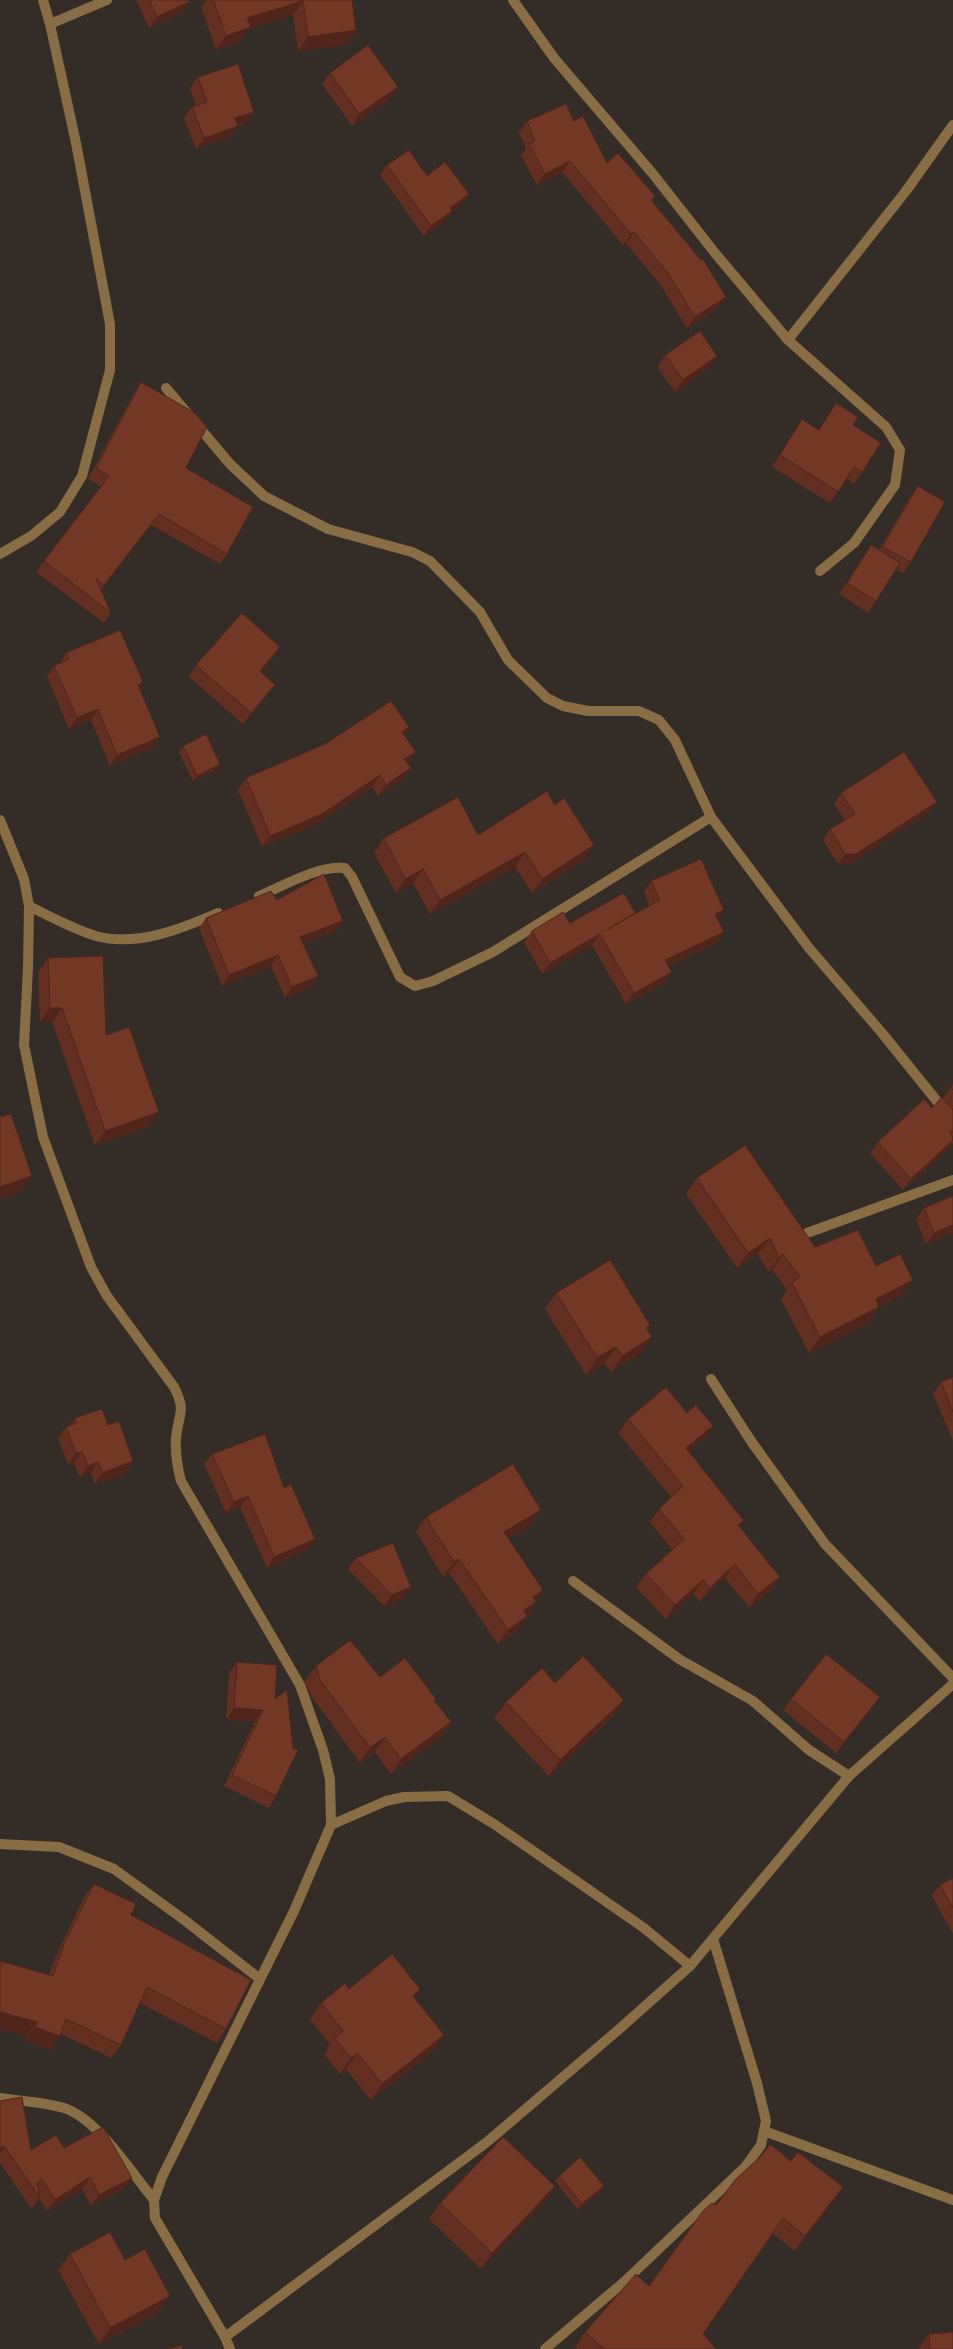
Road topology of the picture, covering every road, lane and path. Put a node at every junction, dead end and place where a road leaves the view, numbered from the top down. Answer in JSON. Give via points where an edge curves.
{"nodes":[{"id":1,"x":43,"y":0,"type":"edge"},
{"id":2,"x":107,"y":0,"type":"edge"},
{"id":3,"x":513,"y":0,"type":"edge"},
{"id":4,"x":50,"y":24,"type":"junction"},
{"id":5,"x":953,"y":125,"type":"edge"},
{"id":6,"x":788,"y":340,"type":"junction"},
{"id":7,"x":166,"y":388,"type":"dead end"},
{"id":8,"x":0,"y":554,"type":"edge"},
{"id":9,"x":820,"y":571,"type":"dead end"},
{"id":10,"x":711,"y":817,"type":"junction"},
{"id":11,"x":0,"y":820,"type":"edge"},
{"id":12,"x":247,"y":901,"type":"edge"},
{"id":13,"x":29,"y":906,"type":"junction"},
{"id":14,"x":226,"y":910,"type":"edge"},
{"id":15,"x":953,"y":1121,"type":"edge"},
{"id":16,"x":953,"y":1180,"type":"edge"},
{"id":17,"x":807,"y":1233,"type":"edge"},
{"id":18,"x":711,"y":1378,"type":"dead end"},
{"id":19,"x":573,"y":1581,"type":"dead end"},
{"id":20,"x":953,"y":1678,"type":"edge"},
{"id":21,"x":953,"y":1684,"type":"edge"},
{"id":22,"x":849,"y":1776,"type":"junction"},
{"id":23,"x":330,"y":1825,"type":"junction"},
{"id":24,"x":0,"y":1844,"type":"edge"},
{"id":25,"x":713,"y":1939,"type":"junction"},
{"id":26,"x":690,"y":1966,"type":"junction"},
{"id":27,"x":260,"y":1979,"type":"junction"},
{"id":28,"x":0,"y":2098,"type":"edge"},
{"id":29,"x":764,"y":2131,"type":"junction"},
{"id":30,"x":154,"y":2200,"type":"junction"},
{"id":31,"x":953,"y":2200,"type":"edge"},
{"id":32,"x":225,"y":2337,"type":"junction"},
{"id":33,"x":230,"y":2349,"type":"edge"},
{"id":34,"x":545,"y":2349,"type":"edge"}],
"edges":[{"from":1,"to":4,"type":"street"},
{"from":2,"to":4,"type":"street"},
{"from":3,"to":6,"type":"street","via":[[554,58],[653,174]]},
{"from":4,"to":8,"type":"street","via":[[76,143],[110,324],[110,370],[82,476],[60,512],[31,536]]},
{"from":5,"to":6,"type":"street","via":[[901,197]]},
{"from":6,"to":9,"type":"street","via":[[886,427],[900,450],[895,485],[854,543]]},
{"from":7,"to":10,"type":"street","via":[[230,464],[264,496],[328,529],[412,552],[430,561],[480,612],[508,660],[547,698],[563,706],[588,711],[639,711],[659,720],[675,740]]},
{"from":10,"to":12,"type":"street","via":[[493,952],[433,981],[415,986],[400,977],[352,877],[344,868],[322,870]]},
{"from":10,"to":15,"type":"street","via":[[809,948]]},
{"from":11,"to":13,"type":"street","via":[[24,879]]},
{"from":13,"to":14,"type":"street","via":[[97,936],[120,939],[170,932]]},
{"from":13,"to":23,"type":"street","via":[[24,1045],[43,1137],[91,1268],[107,1296],[181,1400],[182,1416],[176,1436],[175,1458],[181,1481],[300,1685],[323,1750],[330,1780]]},
{"from":16,"to":17,"type":"street"},
{"from":18,"to":20,"type":"street","via":[[751,1441],[825,1544]]},
{"from":19,"to":22,"type":"street","via":[[679,1659],[753,1702],[809,1750]]},
{"from":21,"to":22,"type":"street"},
{"from":22,"to":25,"type":"street"},
{"from":23,"to":26,"type":"street","via":[[386,1801],[404,1797],[448,1796],[494,1824],[644,1928]]},
{"from":23,"to":27,"type":"street","via":[[294,1911]]},
{"from":24,"to":27,"type":"street","via":[[59,1847],[114,1869],[184,1919]]},
{"from":25,"to":26,"type":"street"},
{"from":25,"to":29,"type":"street","via":[[757,2083],[766,2121]]},
{"from":26,"to":32,"type":"street","via":[[488,2142]]},
{"from":27,"to":30,"type":"street","via":[[162,2177]]},
{"from":28,"to":30,"type":"street","via":[[64,2108],[82,2117],[96,2128]]},
{"from":29,"to":31,"type":"street"},
{"from":29,"to":34,"type":"street","via":[[761,2145],[746,2166],[624,2282]]},
{"from":30,"to":32,"type":"street","via":[[155,2218]]},
{"from":32,"to":33,"type":"street"}]}
